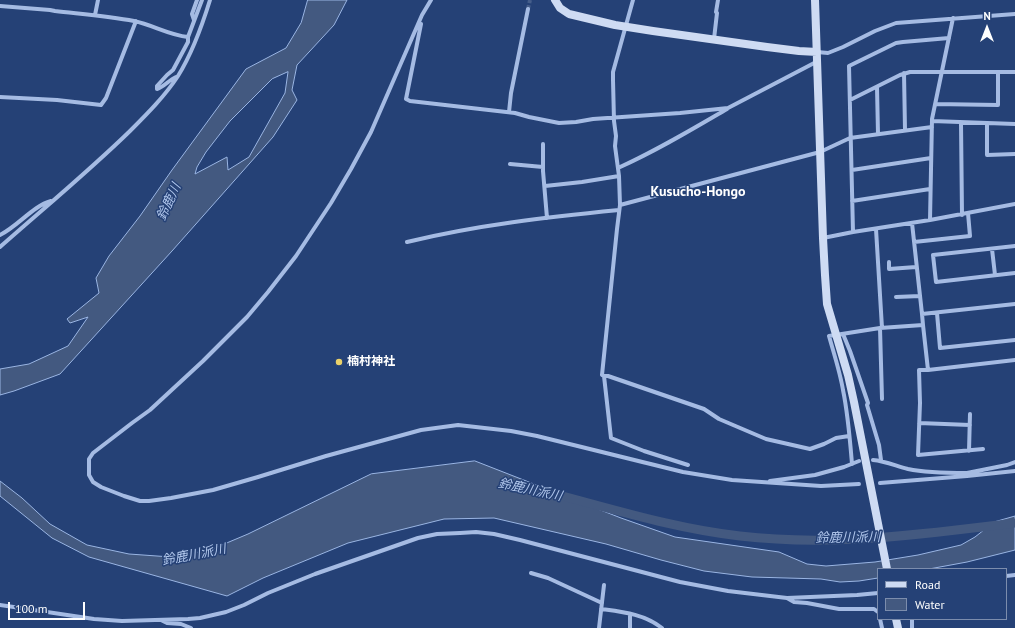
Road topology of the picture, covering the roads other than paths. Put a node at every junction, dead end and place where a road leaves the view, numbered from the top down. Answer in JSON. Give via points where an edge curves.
{"nodes":[{"id":1,"x":98,"y":0,"type":"edge"},
{"id":2,"x":197,"y":0,"type":"edge"},
{"id":3,"x":202,"y":0,"type":"edge"},
{"id":4,"x":210,"y":0,"type":"edge"},
{"id":5,"x":431,"y":0,"type":"edge"},
{"id":6,"x":555,"y":0,"type":"edge"},
{"id":7,"x":633,"y":0,"type":"edge"},
{"id":8,"x":718,"y":0,"type":"edge"},
{"id":9,"x":815,"y":0,"type":"edge"},
{"id":10,"x":0,"y":6,"type":"edge"},
{"id":11,"x":528,"y":9,"type":"tunnel mouth"},
{"id":12,"x":1015,"y":14,"type":"edge"},
{"id":13,"x":95,"y":15,"type":"junction"},
{"id":14,"x":422,"y":15,"type":"junction"},
{"id":15,"x":953,"y":18,"type":"junction"},
{"id":16,"x":194,"y":20,"type":"junction"},
{"id":17,"x":136,"y":21,"type":"junction"},
{"id":18,"x":626,"y":28,"type":"junction"},
{"id":19,"x":188,"y":36,"type":"junction"},
{"id":20,"x":949,"y":38,"type":"junction"},
{"id":21,"x":714,"y":40,"type":"junction"},
{"id":22,"x":817,"y":52,"type":"junction"},
{"id":23,"x":818,"y":61,"type":"junction"},
{"id":24,"x":942,"y":72,"type":"junction"},
{"id":25,"x":998,"y":72,"type":"junction"},
{"id":26,"x":1015,"y":72,"type":"edge"},
{"id":27,"x":904,"y":73,"type":"junction"},
{"id":28,"x":178,"y":76,"type":"junction"},
{"id":29,"x":877,"y":87,"type":"junction"},
{"id":30,"x":0,"y":97,"type":"edge"},
{"id":31,"x":850,"y":100,"type":"junction"},
{"id":32,"x":935,"y":104,"type":"junction"},
{"id":33,"x":728,"y":108,"type":"junction"},
{"id":34,"x":510,"y":112,"type":"junction"},
{"id":35,"x":614,"y":118,"type":"junction"},
{"id":36,"x":932,"y":121,"type":"junction"},
{"id":37,"x":961,"y":122,"type":"junction"},
{"id":38,"x":987,"y":124,"type":"junction"},
{"id":39,"x":1015,"y":124,"type":"edge"},
{"id":40,"x":932,"y":126,"type":"junction"},
{"id":41,"x":905,"y":130,"type":"junction"},
{"id":42,"x":878,"y":134,"type":"junction"},
{"id":43,"x":850,"y":138,"type":"junction"},
{"id":44,"x":543,"y":144,"type":"dead end"},
{"id":45,"x":820,"y":152,"type":"junction"},
{"id":46,"x":1015,"y":154,"type":"edge"},
{"id":47,"x":931,"y":158,"type":"junction"},
{"id":48,"x":510,"y":164,"type":"dead end"},
{"id":49,"x":543,"y":168,"type":"junction"},
{"id":50,"x":618,"y":168,"type":"junction"},
{"id":51,"x":852,"y":170,"type":"junction"},
{"id":52,"x":619,"y":176,"type":"junction"},
{"id":53,"x":545,"y":186,"type":"junction"},
{"id":54,"x":930,"y":189,"type":"junction"},
{"id":55,"x":52,"y":200,"type":"junction"},
{"id":56,"x":852,"y":201,"type":"junction"},
{"id":57,"x":1015,"y":204,"type":"edge"},
{"id":58,"x":620,"y":208,"type":"junction"},
{"id":59,"x":968,"y":213,"type":"junction"},
{"id":60,"x":962,"y":214,"type":"junction"},
{"id":61,"x":547,"y":218,"type":"junction"},
{"id":62,"x":930,"y":220,"type":"junction"},
{"id":63,"x":912,"y":223,"type":"junction"},
{"id":64,"x":876,"y":229,"type":"junction"},
{"id":65,"x":853,"y":232,"type":"junction"},
{"id":66,"x":0,"y":235,"type":"edge"},
{"id":67,"x":823,"y":238,"type":"junction"},
{"id":68,"x":408,"y":242,"type":"dead end"},
{"id":69,"x":914,"y":242,"type":"junction"},
{"id":70,"x":1015,"y":246,"type":"edge"},
{"id":71,"x":0,"y":247,"type":"edge"},
{"id":72,"x":992,"y":249,"type":"junction"},
{"id":73,"x":889,"y":262,"type":"dead end"},
{"id":74,"x":916,"y":267,"type":"junction"},
{"id":75,"x":1015,"y":273,"type":"edge"},
{"id":76,"x":995,"y":275,"type":"junction"},
{"id":77,"x":920,"y":296,"type":"junction"},
{"id":78,"x":896,"y":297,"type":"dead end"},
{"id":79,"x":1015,"y":304,"type":"edge"},
{"id":80,"x":937,"y":313,"type":"junction"},
{"id":81,"x":922,"y":314,"type":"junction"},
{"id":82,"x":923,"y":325,"type":"junction"},
{"id":83,"x":881,"y":328,"type":"junction"},
{"id":84,"x":839,"y":334,"type":"junction"},
{"id":85,"x":1015,"y":340,"type":"edge"},
{"id":86,"x":1015,"y":360,"type":"edge"},
{"id":87,"x":928,"y":370,"type":"junction"},
{"id":88,"x":604,"y":376,"type":"junction"},
{"id":89,"x":882,"y":399,"type":"dead end"},
{"id":90,"x":970,"y":414,"type":"dead end"},
{"id":91,"x":919,"y":423,"type":"junction"},
{"id":92,"x":970,"y":425,"type":"junction"},
{"id":93,"x":849,"y":436,"type":"junction"},
{"id":94,"x":983,"y":449,"type":"dead end"},
{"id":95,"x":969,"y":451,"type":"junction"},
{"id":96,"x":873,"y":460,"type":"dead end"},
{"id":97,"x":881,"y":460,"type":"junction"},
{"id":98,"x":859,"y":461,"type":"dead end"},
{"id":99,"x":1015,"y":462,"type":"edge"},
{"id":100,"x":852,"y":464,"type":"junction"},
{"id":101,"x":688,"y":465,"type":"dead end"},
{"id":102,"x":1015,"y":471,"type":"edge"},
{"id":103,"x":967,"y":475,"type":"junction"},
{"id":104,"x":760,"y":482,"type":"junction"},
{"id":105,"x":880,"y":482,"type":"dead end"},
{"id":106,"x":859,"y":484,"type":"dead end"},
{"id":107,"x":887,"y":568,"type":"edge"},
{"id":108,"x":531,"y":573,"type":"dead end"},
{"id":109,"x":604,"y":584,"type":"dead end"},
{"id":110,"x":877,"y":593,"type":"edge"},
{"id":111,"x":787,"y":598,"type":"junction"},
{"id":112,"x":602,"y":602,"type":"junction"},
{"id":113,"x":0,"y":605,"type":"edge"},
{"id":114,"x":602,"y":609,"type":"junction"},
{"id":115,"x":877,"y":611,"type":"edge"},
{"id":116,"x":630,"y":614,"type":"junction"},
{"id":117,"x":161,"y":620,"type":"junction"},
{"id":118,"x":191,"y":628,"type":"edge"},
{"id":119,"x":600,"y":628,"type":"edge"},
{"id":120,"x":630,"y":628,"type":"edge"},
{"id":121,"x":662,"y":628,"type":"edge"}],
"edges":[{"from":1,"to":13,"type":"street"},
{"from":2,"to":16,"type":"street","via":[[192,14]]},
{"from":3,"to":16,"type":"street"},
{"from":4,"to":28,"type":"street","via":[[197,40]]},
{"from":5,"to":14,"type":"street"},
{"from":6,"to":18,"type":"street","via":[[560,8],[569,14]]},
{"from":7,"to":18,"type":"street"},
{"from":8,"to":21,"type":"street"},
{"from":9,"to":22,"type":"street"},
{"from":10,"to":13,"type":"street"},
{"from":11,"to":34,"type":"street","via":[[511,93]]},
{"from":12,"to":15,"type":"street"},
{"from":13,"to":17,"type":"street"},
{"from":14,"to":34,"type":"street","via":[[406,99]]},
{"from":14,"to":104,"type":"street","via":[[374,126],[352,169],[300,250],[247,317],[203,361],[150,410],[93,453],[89,459],[89,475],[93,482],[140,501],[170,498],[228,486],[421,430],[458,425],[537,436],[683,472]]},
{"from":15,"to":20,"type":"street"},
{"from":15,"to":22,"type":"street","via":[[896,23],[828,53]]},
{"from":16,"to":19,"type":"street"},
{"from":17,"to":19,"type":"street","via":[[179,36]]},
{"from":17,"to":30,"type":"street","via":[[106,98],[101,104]]},
{"from":18,"to":21,"type":"street"},
{"from":18,"to":35,"type":"street","via":[[613,72]]},
{"from":19,"to":28,"type":"street","via":[[188,42],[173,70],[161,81],[157,89]]},
{"from":20,"to":24,"type":"street"},
{"from":20,"to":31,"type":"street","via":[[896,43],[849,66]]},
{"from":21,"to":22,"type":"street"},
{"from":22,"to":23,"type":"street"},
{"from":23,"to":33,"type":"street"},
{"from":23,"to":45,"type":"street"},
{"from":24,"to":25,"type":"street"},
{"from":24,"to":27,"type":"street"},
{"from":24,"to":32,"type":"street"},
{"from":25,"to":26,"type":"street"},
{"from":25,"to":32,"type":"street","via":[[998,105]]},
{"from":27,"to":29,"type":"street"},
{"from":27,"to":41,"type":"street"},
{"from":28,"to":55,"type":"street","via":[[122,138]]},
{"from":29,"to":31,"type":"street"},
{"from":29,"to":42,"type":"street"},
{"from":31,"to":43,"type":"street"},
{"from":32,"to":36,"type":"street"},
{"from":33,"to":35,"type":"street"},
{"from":33,"to":50,"type":"street","via":[[668,144]]},
{"from":34,"to":35,"type":"street","via":[[559,123]]},
{"from":35,"to":50,"type":"street"},
{"from":36,"to":37,"type":"street"},
{"from":36,"to":40,"type":"street"},
{"from":37,"to":38,"type":"street"},
{"from":37,"to":60,"type":"street"},
{"from":38,"to":39,"type":"street"},
{"from":38,"to":46,"type":"street","via":[[987,155]]},
{"from":40,"to":41,"type":"street"},
{"from":40,"to":47,"type":"street"},
{"from":41,"to":42,"type":"street"},
{"from":42,"to":43,"type":"street"},
{"from":43,"to":45,"type":"street"},
{"from":43,"to":51,"type":"street"},
{"from":44,"to":49,"type":"street"},
{"from":45,"to":58,"type":"street"},
{"from":45,"to":67,"type":"street"},
{"from":47,"to":51,"type":"street"},
{"from":47,"to":54,"type":"street"},
{"from":48,"to":49,"type":"street"},
{"from":49,"to":53,"type":"street"},
{"from":50,"to":52,"type":"street"},
{"from":51,"to":56,"type":"street"},
{"from":52,"to":53,"type":"street"},
{"from":52,"to":58,"type":"street"},
{"from":53,"to":61,"type":"street"},
{"from":54,"to":56,"type":"street"},
{"from":54,"to":62,"type":"street"},
{"from":55,"to":66,"type":"street"},
{"from":55,"to":71,"type":"street"},
{"from":56,"to":65,"type":"street"},
{"from":57,"to":59,"type":"street"},
{"from":58,"to":61,"type":"street"},
{"from":58,"to":88,"type":"street","via":[[602,375]]},
{"from":59,"to":60,"type":"street"},
{"from":59,"to":69,"type":"street","via":[[970,236]]},
{"from":60,"to":62,"type":"street"},
{"from":61,"to":68,"type":"street"},
{"from":62,"to":63,"type":"street"},
{"from":63,"to":64,"type":"street"},
{"from":63,"to":69,"type":"street"},
{"from":64,"to":65,"type":"street"},
{"from":64,"to":83,"type":"street"},
{"from":65,"to":67,"type":"street"},
{"from":67,"to":84,"type":"street","via":[[828,304]]},
{"from":69,"to":74,"type":"street"},
{"from":70,"to":72,"type":"street"},
{"from":72,"to":76,"type":"street"},
{"from":72,"to":76,"type":"street","via":[[933,255],[936,282]]},
{"from":73,"to":74,"type":"street","via":[[889,269]]},
{"from":74,"to":77,"type":"street"},
{"from":75,"to":76,"type":"street"},
{"from":77,"to":78,"type":"street"},
{"from":77,"to":81,"type":"street"},
{"from":79,"to":80,"type":"street"},
{"from":80,"to":81,"type":"street"},
{"from":80,"to":85,"type":"street","via":[[940,348]]},
{"from":81,"to":82,"type":"street"},
{"from":82,"to":83,"type":"street"},
{"from":82,"to":87,"type":"street"},
{"from":83,"to":84,"type":"street"},
{"from":83,"to":89,"type":"street"},
{"from":84,"to":93,"type":"street","via":[[829,336],[840,373]]},
{"from":84,"to":97,"type":"street","via":[[850,351],[868,403]]},
{"from":84,"to":107,"type":"street"},
{"from":86,"to":87,"type":"street"},
{"from":87,"to":91,"type":"street","via":[[919,370]]},
{"from":88,"to":93,"type":"street","via":[[704,409],[719,420],[766,439],[810,449],[836,438]]},
{"from":88,"to":101,"type":"street","via":[[611,438]]},
{"from":90,"to":92,"type":"street"},
{"from":91,"to":92,"type":"street"},
{"from":91,"to":95,"type":"street","via":[[918,455]]},
{"from":92,"to":95,"type":"street"},
{"from":93,"to":100,"type":"street"},
{"from":94,"to":95,"type":"street"},
{"from":96,"to":97,"type":"street"},
{"from":97,"to":103,"type":"street","via":[[925,472]]},
{"from":98,"to":100,"type":"street"},
{"from":99,"to":103,"type":"street"},
{"from":100,"to":104,"type":"street","via":[[815,475]]},
{"from":102,"to":103,"type":"street"},
{"from":103,"to":105,"type":"street"},
{"from":104,"to":106,"type":"street","via":[[821,486]]},
{"from":108,"to":112,"type":"street"},
{"from":109,"to":112,"type":"street"},
{"from":110,"to":111,"type":"street"},
{"from":111,"to":115,"type":"street","via":[[794,602],[839,609],[874,609]]},
{"from":111,"to":117,"type":"street","via":[[706,588],[500,535],[476,532],[437,534],[410,540],[302,579],[213,616]]},
{"from":112,"to":114,"type":"street"},
{"from":113,"to":117,"type":"street","via":[[94,619]]},
{"from":114,"to":116,"type":"street"},
{"from":114,"to":119,"type":"street"},
{"from":116,"to":120,"type":"street"},
{"from":116,"to":121,"type":"street","via":[[650,620]]},
{"from":117,"to":118,"type":"street"}]}
